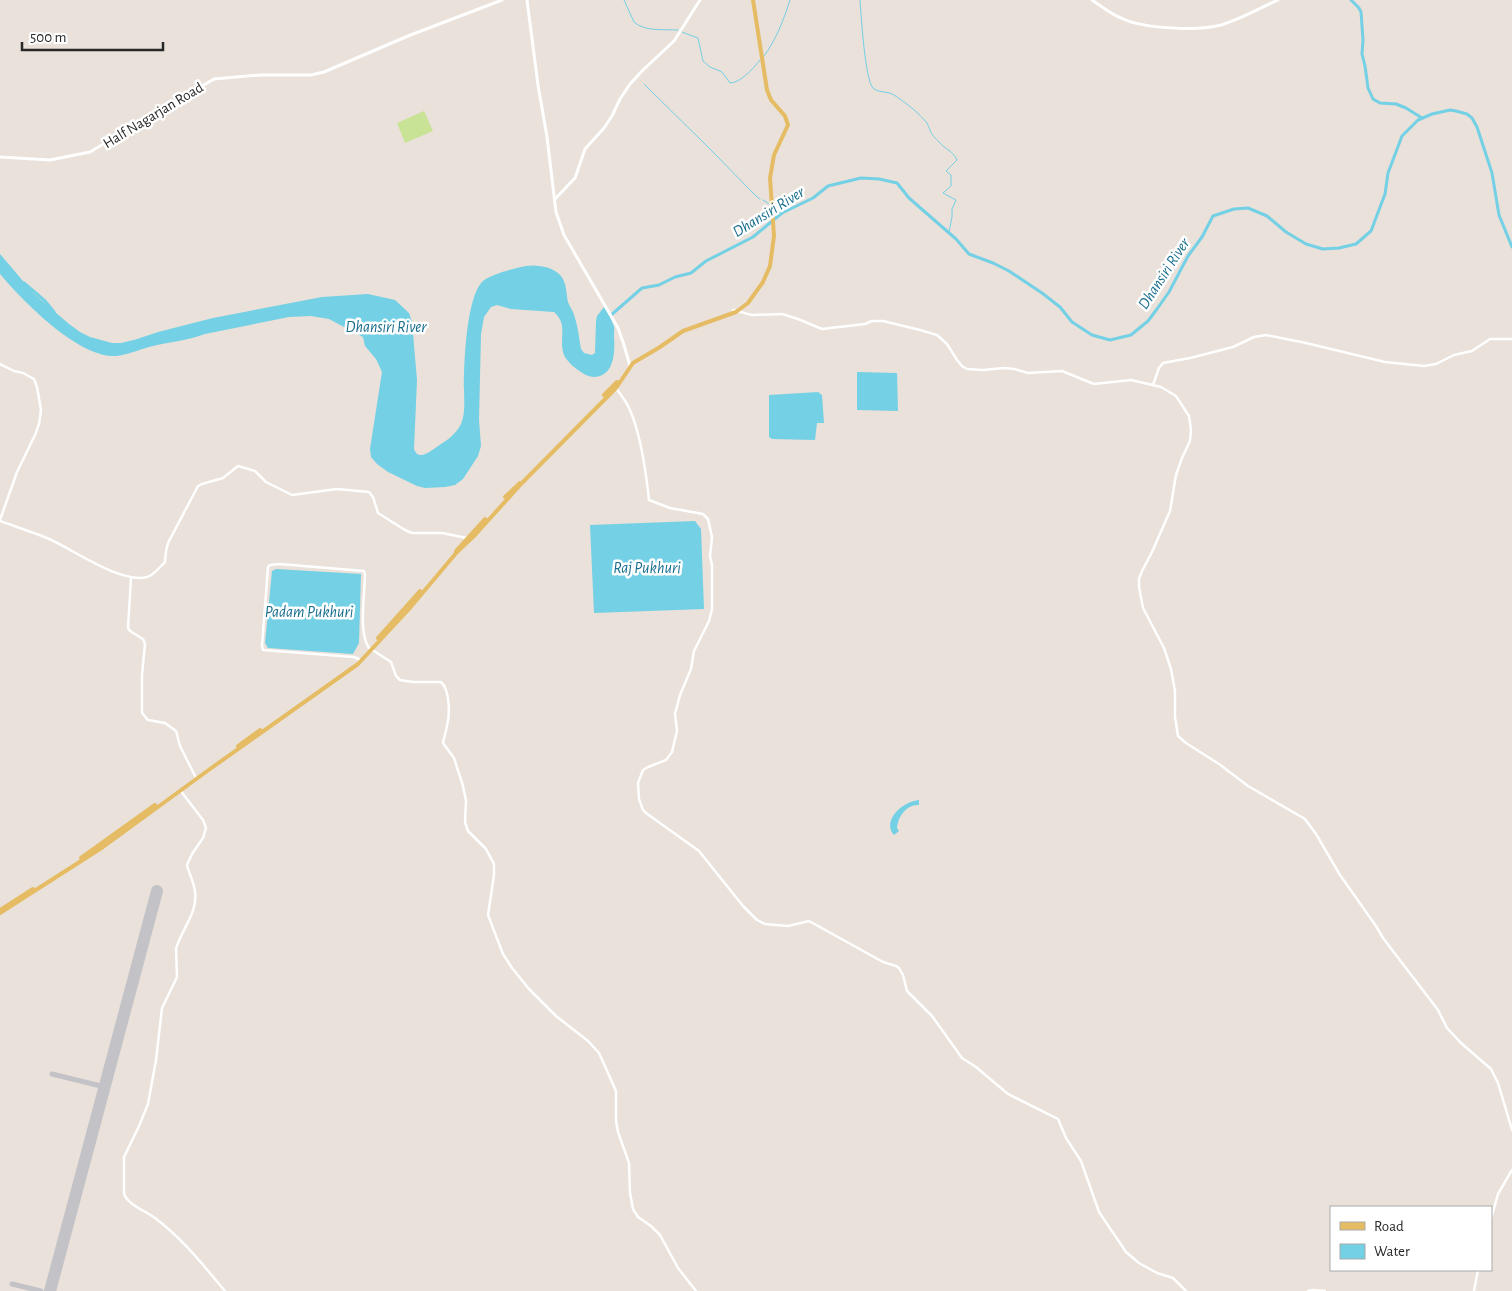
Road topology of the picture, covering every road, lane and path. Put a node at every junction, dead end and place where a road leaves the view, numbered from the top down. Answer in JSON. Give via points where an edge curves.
{"nodes":[{"id":1,"x":502,"y":0,"type":"edge"},
{"id":2,"x":527,"y":0,"type":"edge"},
{"id":3,"x":700,"y":0,"type":"edge"},
{"id":4,"x":754,"y":0,"type":"edge"},
{"id":5,"x":1092,"y":0,"type":"edge"},
{"id":6,"x":1278,"y":0,"type":"edge"},
{"id":7,"x":0,"y":157,"type":"edge"},
{"id":8,"x":554,"y":189,"type":"junction"},
{"id":9,"x":563,"y":190,"type":"junction"},
{"id":10,"x":555,"y":199,"type":"junction"},
{"id":11,"x":735,"y":311,"type":"junction"},
{"id":12,"x":1512,"y":339,"type":"edge"},
{"id":13,"x":0,"y":364,"type":"edge"},
{"id":14,"x":629,"y":365,"type":"junction"},
{"id":15,"x":1153,"y":385,"type":"junction"},
{"id":16,"x":616,"y":388,"type":"junction"},
{"id":17,"x":0,"y":520,"type":"edge"},
{"id":18,"x":468,"y":538,"type":"junction"},
{"id":19,"x":131,"y":578,"type":"junction"},
{"id":20,"x":370,"y":648,"type":"junction"},
{"id":21,"x":360,"y":660,"type":"junction"},
{"id":22,"x":195,"y":776,"type":"junction"},
{"id":23,"x":180,"y":790,"type":"junction"},
{"id":24,"x":107,"y":842,"type":"junction"},
{"id":25,"x":0,"y":911,"type":"edge"},
{"id":26,"x":1512,"y":1130,"type":"edge"},
{"id":27,"x":1512,"y":1170,"type":"edge"},
{"id":28,"x":1492,"y":1215,"type":"edge"},
{"id":29,"x":1478,"y":1271,"type":"edge"},
{"id":30,"x":225,"y":1291,"type":"edge"},
{"id":31,"x":696,"y":1291,"type":"edge"},
{"id":32,"x":1186,"y":1291,"type":"edge"},
{"id":33,"x":1308,"y":1291,"type":"edge"},
{"id":34,"x":1325,"y":1291,"type":"edge"},
{"id":35,"x":1474,"y":1291,"type":"edge"}],
"edges":[{"from":1,"to":7,"type":"main road","name":"Half Nagarjan Road","via":[[324,72],[214,79],[90,152],[50,160]]},
{"from":2,"to":8,"type":"main road"},
{"from":3,"to":9,"type":"main road","via":[[674,41],[630,84],[604,128],[585,149],[575,178]]},
{"from":4,"to":11,"type":"main road","via":[[767,90],[783,113],[787,128],[776,151],[770,178],[774,236],[768,271],[754,294]]},
{"from":5,"to":6,"type":"main road","via":[[1126,20],[1179,28],[1221,24]]},
{"from":8,"to":9,"type":"main road"},
{"from":8,"to":10,"type":"main road"},
{"from":9,"to":10,"type":"main road"},
{"from":10,"to":14,"type":"main road","via":[[564,235],[617,326]]},
{"from":11,"to":14,"type":"main road","via":[[683,329]]},
{"from":11,"to":15,"type":"street","via":[[752,315],[782,314],[822,329],[872,321],[937,335],[967,369],[1004,368],[1028,373],[1064,371],[1094,384],[1128,380]]},
{"from":12,"to":15,"type":"street","via":[[1490,339],[1472,350],[1424,366],[1385,362],[1266,335],[1233,347],[1163,363]]},
{"from":13,"to":17,"type":"street","via":[[34,379],[40,410],[40,422]]},
{"from":14,"to":16,"type":"main road"},
{"from":14,"to":18,"type":"main road","via":[[615,384]]},
{"from":15,"to":26,"type":"street","via":[[1178,398],[1189,416],[1192,430],[1189,446],[1176,475],[1170,512],[1139,581],[1143,608],[1171,669],[1178,736],[1248,786],[1301,816],[1311,826],[1350,891],[1438,1010],[1447,1028],[1491,1069]]},
{"from":16,"to":20,"type":"main road","via":[[506,500]]},
{"from":16,"to":32,"type":"street","via":[[633,418],[649,500],[670,508],[700,512],[708,519],[711,529],[712,609],[680,694],[672,752],[668,758],[645,769],[639,778],[638,794],[643,810],[699,851],[743,906],[761,922],[788,926],[809,921],[899,968],[907,991],[932,1016],[962,1058],[1008,1094],[1058,1119],[1080,1160],[1099,1212],[1126,1252],[1157,1273],[1173,1278]]},
{"from":17,"to":19,"type":"street"},
{"from":18,"to":19,"type":"street","via":[[409,532],[378,513],[373,497],[367,491],[337,489],[292,495],[266,482],[254,471],[238,466],[223,478],[198,486],[168,543],[164,564],[150,576]]},
{"from":18,"to":20,"type":"main road"},
{"from":19,"to":22,"type":"street","via":[[128,628],[145,644],[142,713],[148,720],[165,723],[176,731]]},
{"from":20,"to":21,"type":"main road"},
{"from":20,"to":21,"type":"street","via":[[363,632],[364,571],[270,565],[263,650]]},
{"from":20,"to":31,"type":"street","via":[[391,662],[400,680],[444,684],[448,719],[443,743],[454,758],[464,788],[468,831],[486,849],[494,864],[488,914],[504,954],[529,989],[599,1053],[617,1098],[616,1121],[629,1163],[633,1209],[660,1235],[678,1268]]},
{"from":21,"to":22,"type":"main road"},
{"from":21,"to":23,"type":"main road"},
{"from":22,"to":24,"type":"main road"},
{"from":23,"to":24,"type":"main road"},
{"from":23,"to":30,"type":"street","via":[[205,823],[205,831],[187,865],[195,890],[194,909],[176,949],[176,980],[162,1008],[148,1104],[124,1157],[124,1197],[180,1239]]},
{"from":24,"to":25,"type":"main road"},
{"from":27,"to":28,"type":"street","via":[[1498,1194]]},
{"from":29,"to":35,"type":"street"},
{"from":33,"to":34,"type":"street"}]}
